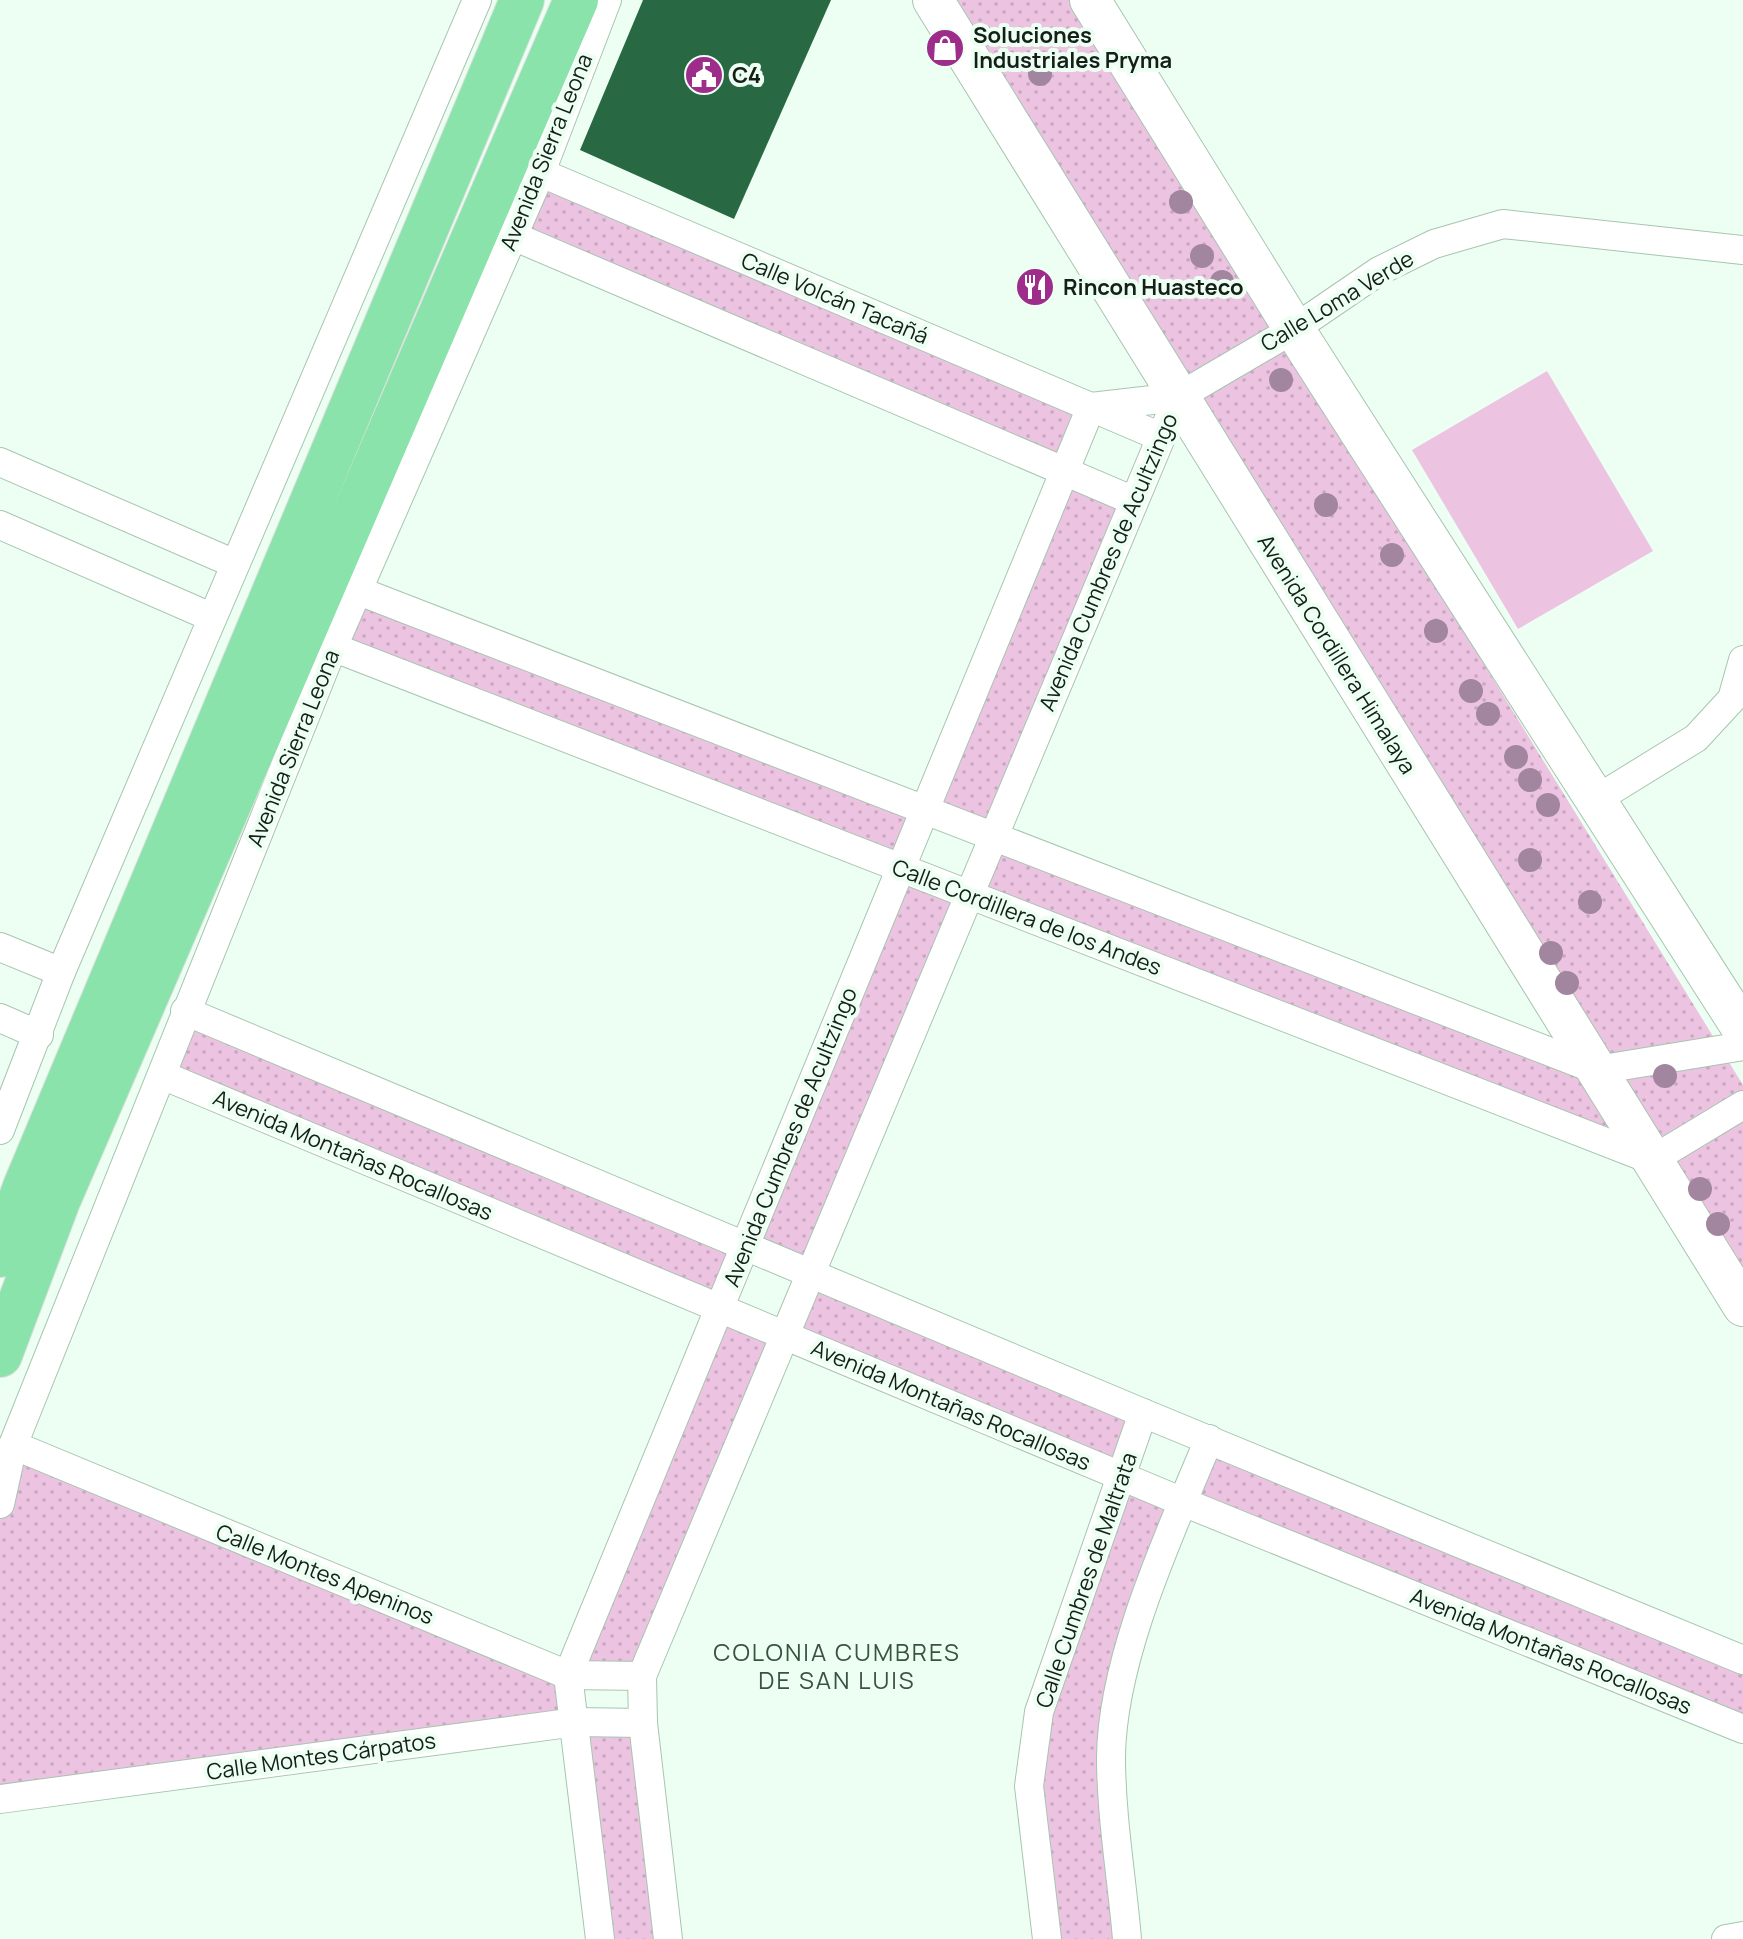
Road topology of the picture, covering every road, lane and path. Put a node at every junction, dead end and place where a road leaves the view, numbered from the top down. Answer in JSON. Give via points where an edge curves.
{"nodes":[{"id":1,"x":477,"y":0,"type":"edge"},
{"id":2,"x":522,"y":0,"type":"edge"},
{"id":3,"x":576,"y":0,"type":"edge"},
{"id":4,"x":607,"y":0,"type":"edge"},
{"id":5,"x":933,"y":0,"type":"edge"},
{"id":6,"x":1090,"y":0,"type":"edge"},
{"id":7,"x":525,"y":165,"type":"junction"},
{"id":8,"x":513,"y":236,"type":"junction"},
{"id":9,"x":1743,"y":250,"type":"edge"},
{"id":10,"x":1294,"y":329,"type":"junction"},
{"id":11,"x":1178,"y":397,"type":"junction"},
{"id":12,"x":1091,"y":407,"type":"junction"},
{"id":13,"x":1161,"y":437,"type":"junction"},
{"id":14,"x":0,"y":462,"type":"edge"},
{"id":15,"x":1064,"y":472,"type":"junction"},
{"id":16,"x":1134,"y":501,"type":"junction"},
{"id":17,"x":0,"y":525,"type":"edge"},
{"id":18,"x":235,"y":564,"type":"junction"},
{"id":19,"x":359,"y":591,"type":"junction"},
{"id":20,"x":211,"y":617,"type":"junction"},
{"id":21,"x":318,"y":641,"type":"junction"},
{"id":22,"x":1743,"y":660,"type":"edge"},
{"id":23,"x":1597,"y":799,"type":"junction"},
{"id":24,"x":925,"y":810,"type":"junction"},
{"id":25,"x":993,"y":837,"type":"junction"},
{"id":26,"x":901,"y":868,"type":"junction"},
{"id":27,"x":970,"y":895,"type":"junction"},
{"id":28,"x":0,"y":947,"type":"edge"},
{"id":29,"x":61,"y":972,"type":"junction"},
{"id":30,"x":185,"y":1011,"type":"junction"},
{"id":31,"x":0,"y":1018,"type":"edge"},
{"id":32,"x":1743,"y":1030,"type":"edge"},
{"id":33,"x":39,"y":1035,"type":"junction"},
{"id":34,"x":1743,"y":1046,"type":"edge"},
{"id":35,"x":1597,"y":1070,"type":"junction"},
{"id":36,"x":162,"y":1075,"type":"junction"},
{"id":37,"x":1743,"y":1105,"type":"edge"},
{"id":38,"x":0,"y":1130,"type":"edge"},
{"id":39,"x":1652,"y":1160,"type":"junction"},
{"id":40,"x":25,"y":1187,"type":"junction"},
{"id":41,"x":0,"y":1243,"type":"edge"},
{"id":42,"x":745,"y":1245,"type":"junction"},
{"id":43,"x":0,"y":1255,"type":"edge"},
{"id":44,"x":811,"y":1273,"type":"junction"},
{"id":45,"x":1743,"y":1306,"type":"edge"},
{"id":46,"x":720,"y":1308,"type":"junction"},
{"id":47,"x":785,"y":1335,"type":"junction"},
{"id":48,"x":0,"y":1355,"type":"edge"},
{"id":49,"x":1143,"y":1413,"type":"junction"},
{"id":50,"x":1209,"y":1439,"type":"junction"},
{"id":51,"x":13,"y":1445,"type":"junction"},
{"id":52,"x":1121,"y":1477,"type":"junction"},
{"id":53,"x":1183,"y":1502,"type":"junction"},
{"id":54,"x":0,"y":1504,"type":"edge"},
{"id":55,"x":1743,"y":1660,"type":"edge"},
{"id":56,"x":568,"y":1675,"type":"junction"},
{"id":57,"x":642,"y":1676,"type":"junction"},
{"id":58,"x":576,"y":1722,"type":"junction"},
{"id":59,"x":643,"y":1723,"type":"junction"},
{"id":60,"x":1743,"y":1729,"type":"edge"},
{"id":61,"x":0,"y":1799,"type":"edge"},
{"id":62,"x":1743,"y":1936,"type":"edge"},
{"id":63,"x":600,"y":1939,"type":"edge"},
{"id":64,"x":668,"y":1939,"type":"edge"},
{"id":65,"x":1047,"y":1939,"type":"edge"},
{"id":66,"x":1127,"y":1939,"type":"edge"},
{"id":67,"x":1726,"y":1939,"type":"edge"}],
"edges":[{"from":1,"to":18,"type":"street"},
{"from":2,"to":40,"type":"highway"},
{"from":3,"to":7,"type":"highway","name":"Avenida Sierra Leona"},
{"from":4,"to":7,"type":"street","name":"Avenida Sierra Leona"},
{"from":5,"to":11,"type":"main road","name":"Avenida Cordillera Himalaya"},
{"from":6,"to":10,"type":"main road"},
{"from":7,"to":8,"type":"street","name":"Avenida Sierra Leona"},
{"from":7,"to":12,"type":"street","name":"Calle Volcán Tacañá"},
{"from":7,"to":21,"type":"highway","name":"Avenida Sierra Leona"},
{"from":8,"to":15,"type":"street"},
{"from":8,"to":19,"type":"street","name":"Avenida Sierra Leona"},
{"from":9,"to":10,"type":"street","name":"Calle Loma Verde","via":[[1503,224],[1434,244],[1379,271]]},
{"from":10,"to":11,"type":"street","name":"Calle Loma Verde"},
{"from":10,"to":23,"type":"main road"},
{"from":11,"to":12,"type":"street","name":"Avenida Cumbres de Acultzingo"},
{"from":11,"to":13,"type":"street","name":"Avenida Cumbres de Acultzingo"},
{"from":11,"to":35,"type":"main road","name":"Avenida Cordillera Himalaya"},
{"from":12,"to":13,"type":"street","name":"Calle Volcán Tacañá"},
{"from":12,"to":15,"type":"street","name":"Avenida Cumbres de Acultzingo"},
{"from":13,"to":16,"type":"street","name":"Avenida Cumbres de Acultzingo"},
{"from":14,"to":18,"type":"street"},
{"from":15,"to":16,"type":"street"},
{"from":15,"to":24,"type":"street","name":"Avenida Cumbres de Acultzingo"},
{"from":16,"to":25,"type":"street","name":"Avenida Cumbres de Acultzingo"},
{"from":17,"to":20,"type":"street"},
{"from":18,"to":20,"type":"street"},
{"from":19,"to":21,"type":"street","name":"Avenida Sierra Leona"},
{"from":19,"to":24,"type":"street"},
{"from":20,"to":29,"type":"street"},
{"from":21,"to":26,"type":"street","name":"Calle Cordillera de los Andes"},
{"from":21,"to":30,"type":"street","name":"Avenida Sierra Leona"},
{"from":21,"to":48,"type":"highway","name":"Avenida Sierra Leona","via":[[58,1201]]},
{"from":22,"to":23,"type":"street","via":[[1732,699],[1696,738]]},
{"from":23,"to":32,"type":"main road"},
{"from":24,"to":25,"type":"street"},
{"from":24,"to":26,"type":"street","name":"Avenida Cumbres de Acultzingo"},
{"from":25,"to":27,"type":"street","name":"Avenida Cumbres de Acultzingo"},
{"from":25,"to":35,"type":"street"},
{"from":26,"to":27,"type":"street","name":"Calle Cordillera de los Andes"},
{"from":26,"to":42,"type":"street","name":"Avenida Cumbres de Acultzingo"},
{"from":27,"to":39,"type":"street","name":"Calle Cordillera de los Andes"},
{"from":27,"to":44,"type":"street","name":"Avenida Cumbres de Acultzingo"},
{"from":28,"to":29,"type":"street"},
{"from":29,"to":33,"type":"street"},
{"from":30,"to":36,"type":"street","name":"Avenida Sierra Leona"},
{"from":30,"to":42,"type":"street"},
{"from":31,"to":33,"type":"street"},
{"from":33,"to":38,"type":"street"},
{"from":34,"to":35,"type":"street"},
{"from":35,"to":39,"type":"main road","name":"Avenida Cordillera Himalaya"},
{"from":36,"to":46,"type":"street","name":"Avenida Montañas Rocallosas"},
{"from":36,"to":51,"type":"street","name":"Avenida Sierra Leona"},
{"from":37,"to":39,"type":"street"},
{"from":39,"to":45,"type":"main road","name":"Avenida Cordillera Himalaya"},
{"from":40,"to":41,"type":"highway"},
{"from":40,"to":43,"type":"highway"},
{"from":42,"to":44,"type":"street"},
{"from":42,"to":46,"type":"street","name":"Avenida Cumbres de Acultzingo"},
{"from":44,"to":47,"type":"street","name":"Avenida Cumbres de Acultzingo"},
{"from":44,"to":49,"type":"street"},
{"from":46,"to":47,"type":"street","name":"Avenida Montañas Rocallosas"},
{"from":46,"to":56,"type":"street","name":"Avenida Cumbres de Acultzingo"},
{"from":47,"to":52,"type":"street","name":"Avenida Montañas Rocallosas"},
{"from":47,"to":57,"type":"street","name":"Avenida Cumbres de Acultzingo"},
{"from":49,"to":50,"type":"street"},
{"from":49,"to":52,"type":"street","name":"Calle Cumbres de Maltrata"},
{"from":50,"to":53,"type":"street"},
{"from":50,"to":55,"type":"street"},
{"from":51,"to":54,"type":"street","name":"Avenida Sierra Leona"},
{"from":51,"to":56,"type":"street","name":"Calle Montes Apeninos"},
{"from":52,"to":53,"type":"street","name":"Avenida Montañas Rocallosas"},
{"from":52,"to":65,"type":"street","name":"Calle Cumbres de Maltrata","via":[[1039,1712],[1029,1786]]},
{"from":53,"to":60,"type":"street","name":"Avenida Montañas Rocallosas"},
{"from":53,"to":66,"type":"street","via":[[1116,1699],[1111,1758]]},
{"from":56,"to":57,"type":"street","name":"Calle Montes Apeninos"},
{"from":56,"to":58,"type":"street"},
{"from":57,"to":59,"type":"street","name":"Avenida Cumbres de Acultzingo"},
{"from":58,"to":59,"type":"street","name":"Calle Montes Cárpatos"},
{"from":58,"to":61,"type":"street","name":"Calle Montes Cárpatos"},
{"from":58,"to":63,"type":"street"},
{"from":59,"to":64,"type":"street","name":"Avenida Cumbres de Acultzingo"},
{"from":62,"to":67,"type":"street"}]}
